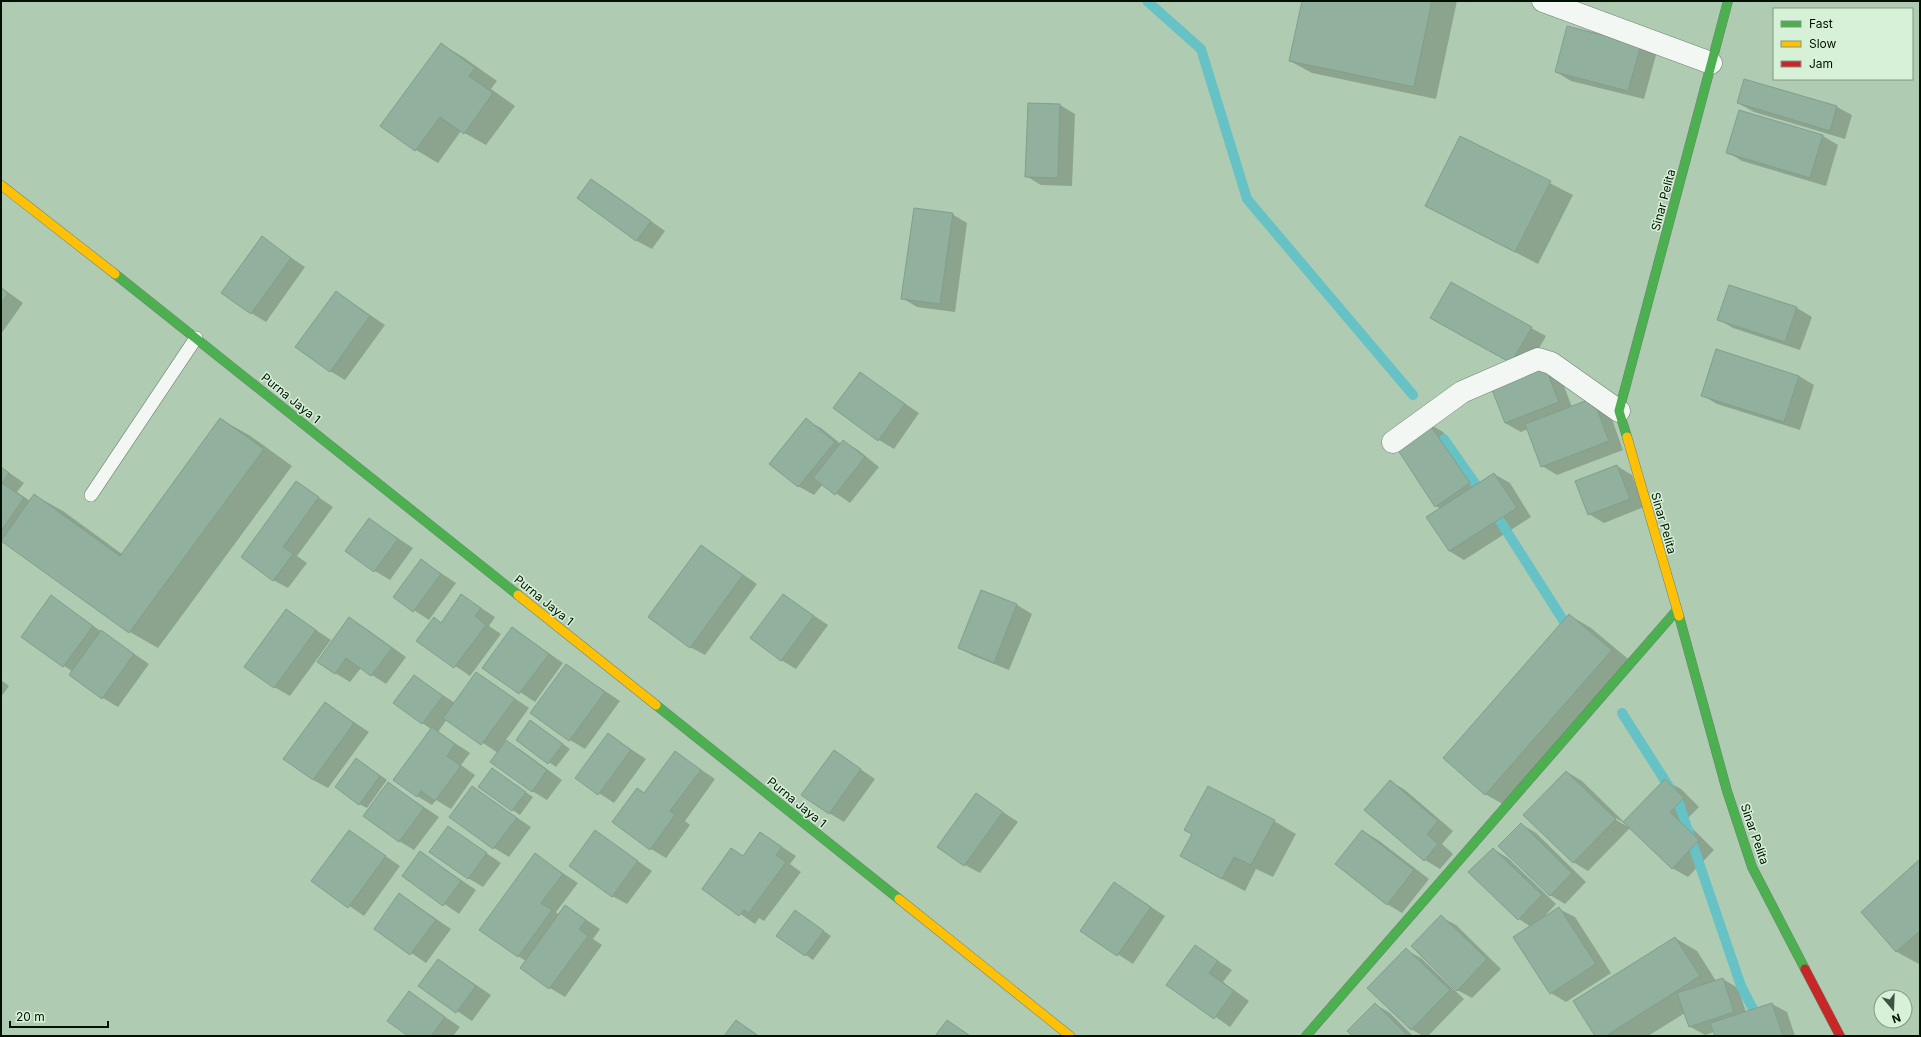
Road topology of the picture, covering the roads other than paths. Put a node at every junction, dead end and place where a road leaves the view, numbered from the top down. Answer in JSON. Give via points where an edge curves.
{"nodes":[{"id":1,"x":1543,"y":1,"type":"edge"},
{"id":2,"x":1728,"y":1,"type":"edge"},
{"id":3,"x":1711,"y":63,"type":"junction"},
{"id":4,"x":1,"y":185,"type":"edge"},
{"id":5,"x":196,"y":338,"type":"junction"},
{"id":6,"x":1619,"y":411,"type":"junction"},
{"id":7,"x":1393,"y":442,"type":"dead end"},
{"id":8,"x":91,"y":495,"type":"dead end"},
{"id":9,"x":1677,"y":610,"type":"junction"},
{"id":10,"x":1070,"y":1036,"type":"edge"},
{"id":11,"x":1306,"y":1036,"type":"edge"},
{"id":12,"x":1840,"y":1036,"type":"edge"}],
"edges":[{"from":1,"to":3,"type":"street"},
{"from":2,"to":3,"type":"street","name":"Sinar Pelita"},
{"from":3,"to":6,"type":"street","name":"Sinar Pelita"},
{"from":4,"to":5,"type":"street","name":"Purna Jaya 1"},
{"from":5,"to":8,"type":"lane"},
{"from":5,"to":10,"type":"street","name":"Purna Jaya 1"},
{"from":6,"to":7,"type":"street","via":[[1551,363],[1538,359],[1462,392]]},
{"from":6,"to":9,"type":"street","name":"Sinar Pelita"},
{"from":9,"to":11,"type":"street"},
{"from":9,"to":12,"type":"street","name":"Sinar Pelita","via":[[1727,791],[1752,867]]}]}
